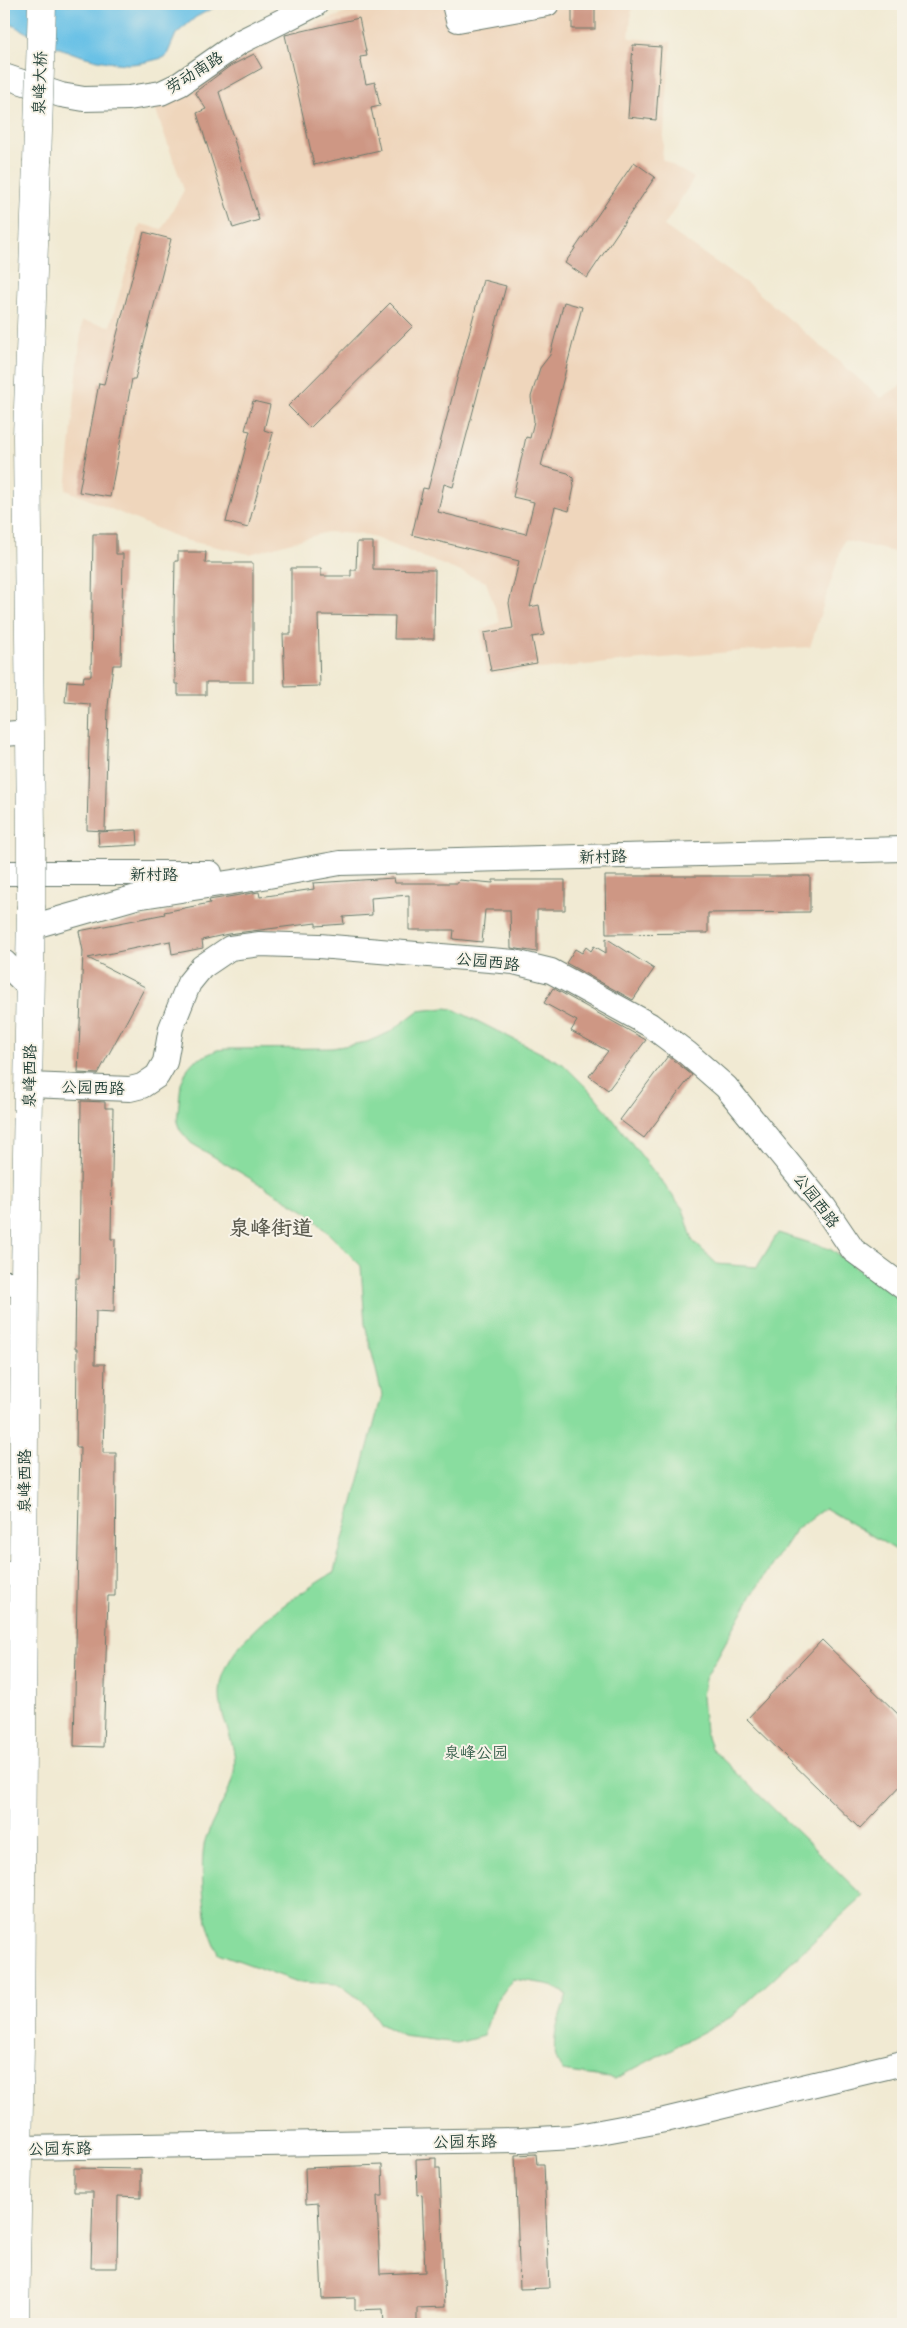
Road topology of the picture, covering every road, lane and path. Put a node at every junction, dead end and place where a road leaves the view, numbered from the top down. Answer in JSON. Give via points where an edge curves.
{"nodes":[{"id":1,"x":42,"y":4,"type":"edge"},
{"id":2,"x":316,"y":4,"type":"edge"},
{"id":3,"x":454,"y":4,"type":"edge"},
{"id":4,"x":547,"y":4,"type":"edge"},
{"id":5,"x":4,"y":76,"type":"edge"},
{"id":6,"x":17,"y":733,"type":"edge"},
{"id":7,"x":903,"y":849,"type":"edge"},
{"id":8,"x":304,"y":869,"type":"junction"},
{"id":9,"x":4,"y":873,"type":"edge"},
{"id":10,"x":31,"y":918,"type":"junction"},
{"id":11,"x":4,"y":962,"type":"edge"},
{"id":12,"x":30,"y":988,"type":"junction"},
{"id":13,"x":29,"y":1085,"type":"junction"},
{"id":14,"x":15,"y":1283,"type":"edge"},
{"id":15,"x":903,"y":1287,"type":"edge"},
{"id":16,"x":14,"y":1574,"type":"edge"},
{"id":17,"x":12,"y":1960,"type":"edge"},
{"id":18,"x":903,"y":2063,"type":"edge"},
{"id":19,"x":18,"y":2148,"type":"junction"},
{"id":20,"x":15,"y":2324,"type":"edge"}],
"edges":[{"from":1,"to":6,"type":"highway","name":"泉峰大桥","bridge":true},
{"from":2,"to":5,"type":"street","name":"劳动南路","via":[[240,42],[180,84],[161,93],[84,99]]},
{"from":3,"to":4,"type":"street","via":[[458,20]]},
{"from":6,"to":10,"type":"highway","name":"泉峰西路","bridge":true,"via":[[31,834]]},
{"from":7,"to":8,"type":"street","name":"新村路","via":[[340,863]]},
{"from":8,"to":9,"type":"street","name":"新村路","via":[[179,874]]},
{"from":8,"to":10,"type":"street","name":"新村路"},
{"from":10,"to":12,"type":"highway","name":"泉峰西路"},
{"from":11,"to":12,"type":"street"},
{"from":12,"to":13,"type":"highway","name":"泉峰西路"},
{"from":13,"to":14,"type":"highway","name":"泉峰西路"},
{"from":13,"to":15,"type":"street","name":"公园西路","via":[[130,1089],[142,1086],[157,1076],[165,1062],[171,1028],[189,983],[202,967],[230,948],[260,944],[319,946],[514,962],[550,971],[584,988],[650,1025],[687,1053],[726,1088],[824,1207],[853,1250]]},
{"from":14,"to":16,"type":"highway","name":"泉峰西路"},
{"from":16,"to":17,"type":"highway","name":"泉峰西路"},
{"from":17,"to":19,"type":"highway","name":"泉峰西路"},
{"from":18,"to":19,"type":"street","name":"公园东路","via":[[665,2120],[573,2137]]},
{"from":19,"to":20,"type":"highway","name":"泉峰西路"}]}
